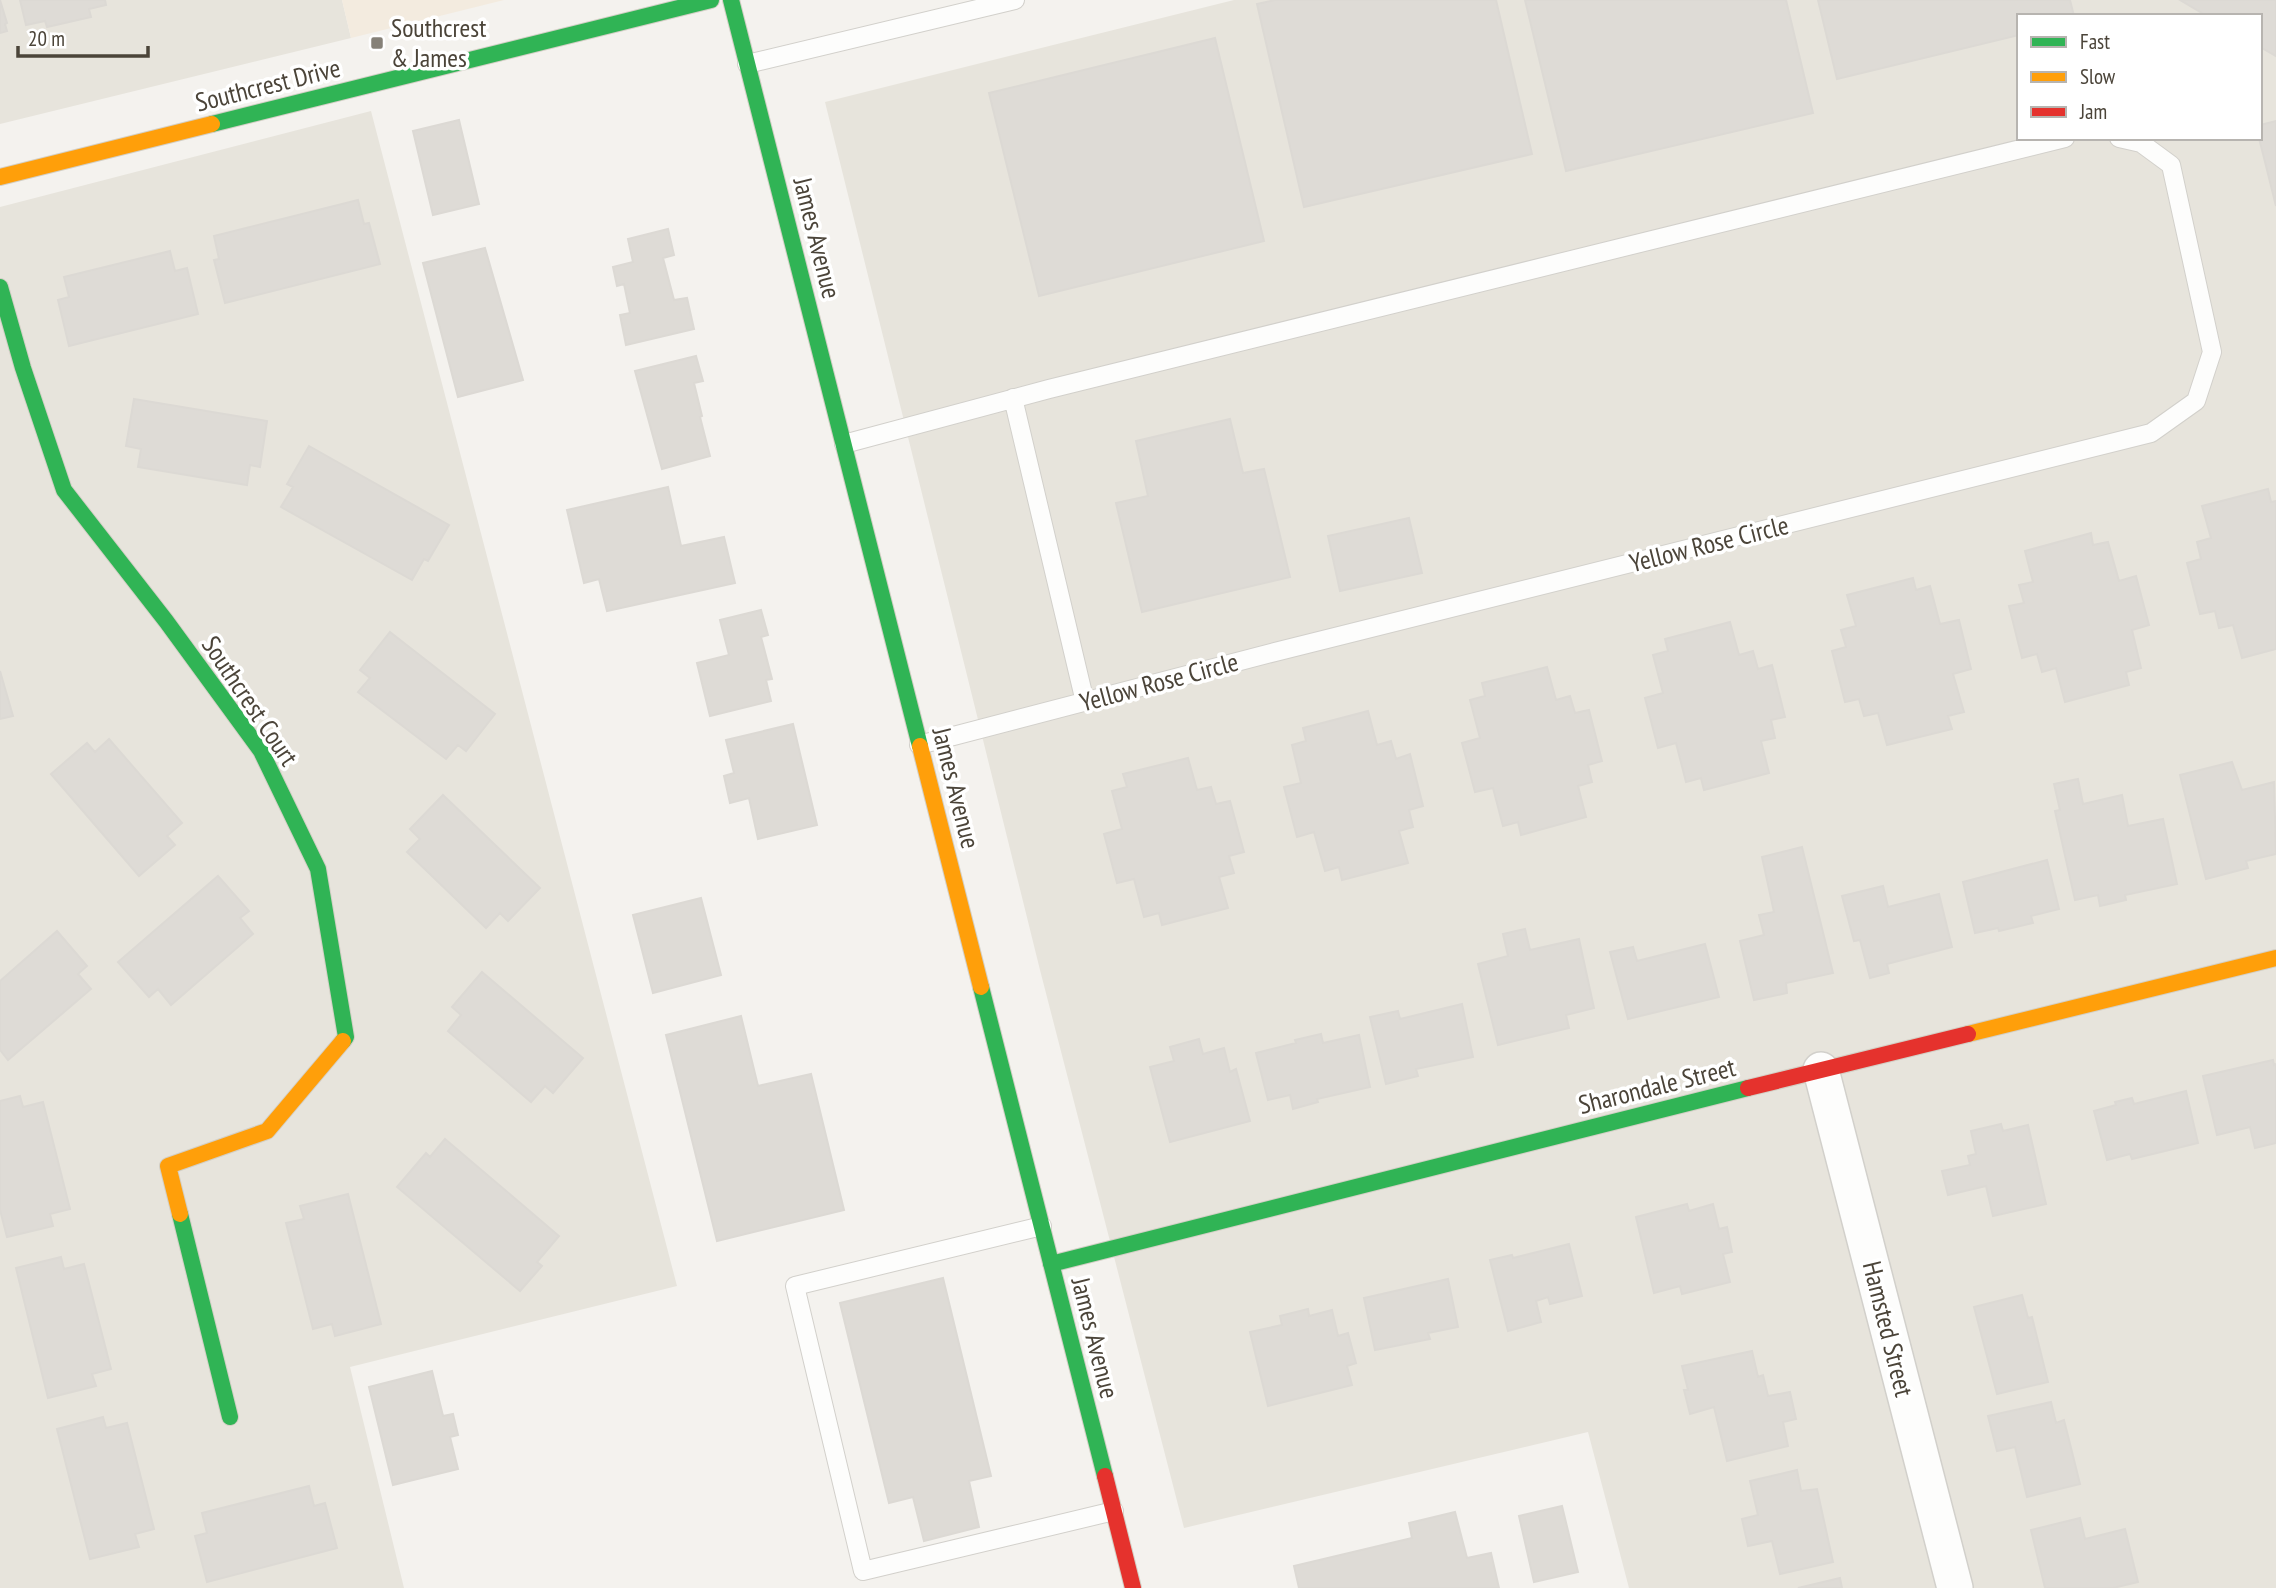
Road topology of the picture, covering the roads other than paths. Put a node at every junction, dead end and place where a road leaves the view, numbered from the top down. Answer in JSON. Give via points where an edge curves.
{"nodes":[{"id":1,"x":711,"y":0,"type":"edge"},
{"id":2,"x":731,"y":0,"type":"edge"},
{"id":3,"x":1015,"y":0,"type":"edge"},
{"id":4,"x":747,"y":64,"type":"junction"},
{"id":5,"x":2057,"y":140,"type":"edge"},
{"id":6,"x":2128,"y":140,"type":"edge"},
{"id":7,"x":0,"y":177,"type":"edge"},
{"id":8,"x":0,"y":287,"type":"edge"},
{"id":9,"x":1013,"y":398,"type":"junction"},
{"id":10,"x":844,"y":443,"type":"junction"},
{"id":11,"x":1084,"y":702,"type":"junction"},
{"id":12,"x":919,"y":745,"type":"junction"},
{"id":13,"x":2276,"y":958,"type":"edge"},
{"id":14,"x":1821,"y":1070,"type":"junction"},
{"id":15,"x":1042,"y":1226,"type":"junction"},
{"id":16,"x":1051,"y":1264,"type":"junction"},
{"id":17,"x":230,"y":1417,"type":"dead end"},
{"id":18,"x":1114,"y":1511,"type":"junction"},
{"id":19,"x":1133,"y":1588,"type":"edge"},
{"id":20,"x":1955,"y":1588,"type":"edge"}],
"edges":[{"from":1,"to":7,"type":"street","name":"Southcrest Drive"},
{"from":2,"to":4,"type":"street","name":"James Avenue"},
{"from":3,"to":4,"type":"lane"},
{"from":4,"to":10,"type":"street","name":"James Avenue"},
{"from":5,"to":9,"type":"lane"},
{"from":6,"to":11,"type":"lane","name":"Yellow Rose Circle","via":[[2141,143],[2171,165],[2212,352],[2196,401],[2151,433]]},
{"from":8,"to":17,"type":"street","name":"Southcrest Court","via":[[64,490],[261,751],[318,869],[346,1037],[267,1131],[168,1166]]},
{"from":9,"to":10,"type":"lane"},
{"from":9,"to":11,"type":"lane"},
{"from":10,"to":12,"type":"street","name":"James Avenue"},
{"from":11,"to":12,"type":"lane","name":"Yellow Rose Circle"},
{"from":12,"to":15,"type":"street","name":"James Avenue"},
{"from":13,"to":14,"type":"street","name":"Sharondale Street"},
{"from":14,"to":16,"type":"street","name":"Sharondale Street"},
{"from":14,"to":20,"type":"street","name":"Hamsted Street"},
{"from":15,"to":16,"type":"street","name":"James Avenue"},
{"from":15,"to":18,"type":"lane","via":[[794,1286],[863,1572]]},
{"from":16,"to":18,"type":"street","name":"James Avenue"},
{"from":18,"to":19,"type":"street","name":"James Avenue"}]}
